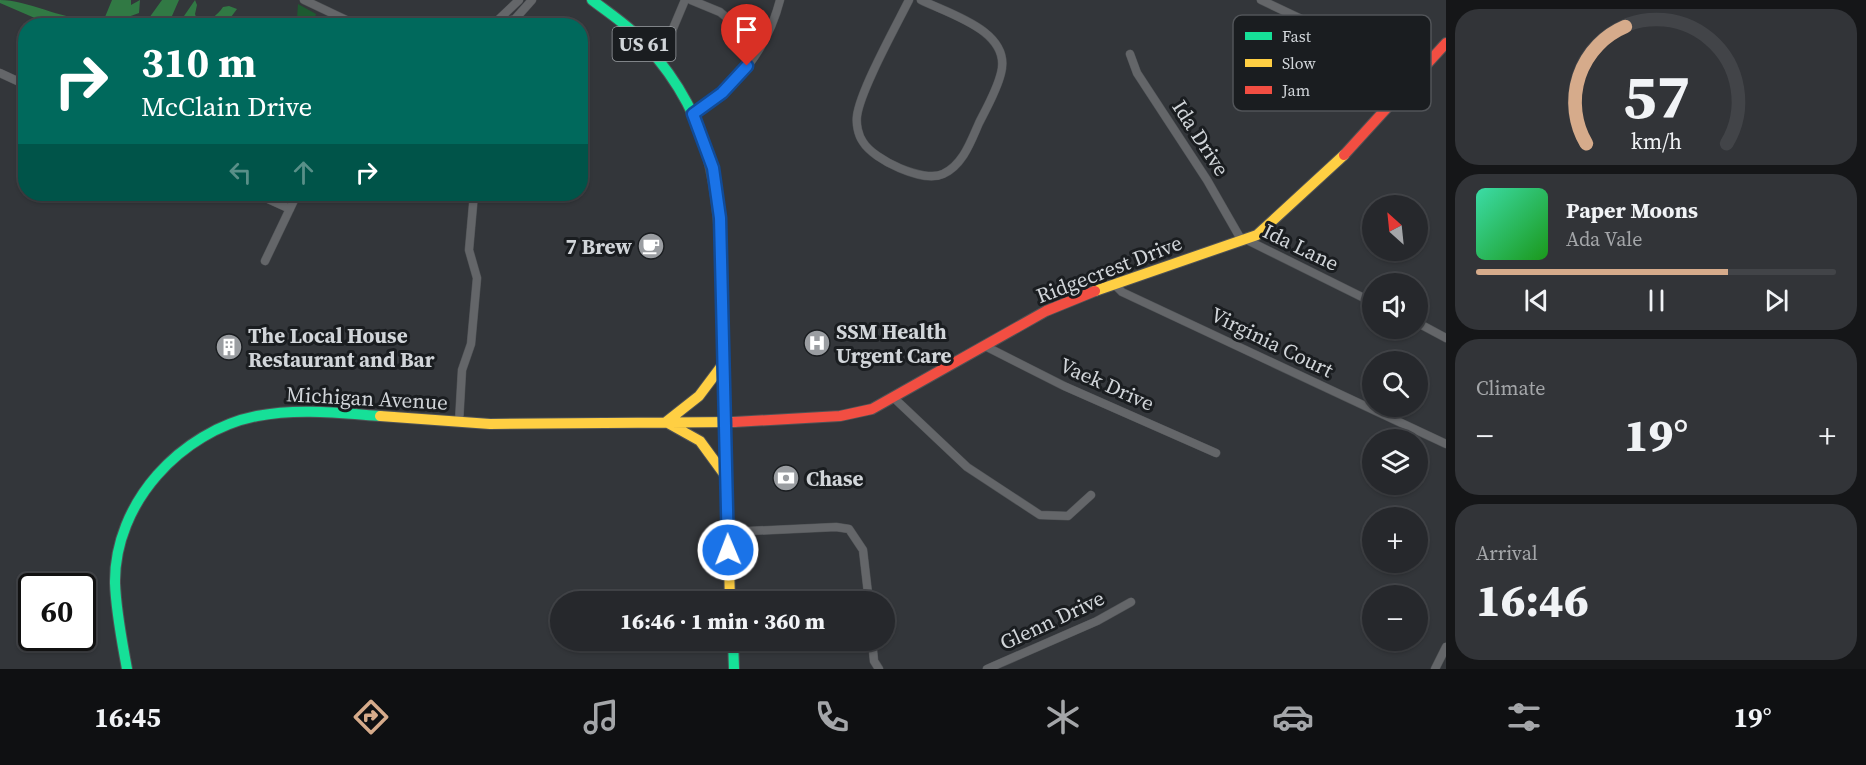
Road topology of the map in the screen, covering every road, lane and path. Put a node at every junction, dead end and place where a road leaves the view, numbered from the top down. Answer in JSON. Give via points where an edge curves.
{"nodes":[{"id":1,"x":304,"y":0,"type":"edge"},
{"id":2,"x":519,"y":0,"type":"edge"},
{"id":3,"x":532,"y":0,"type":"edge"},
{"id":4,"x":592,"y":0,"type":"edge"},
{"id":5,"x":685,"y":0,"type":"edge"},
{"id":6,"x":691,"y":0,"type":"edge"},
{"id":7,"x":780,"y":0,"type":"edge"},
{"id":8,"x":909,"y":0,"type":"edge"},
{"id":9,"x":921,"y":0,"type":"edge"},
{"id":10,"x":1261,"y":0,"type":"edge"},
{"id":11,"x":1293,"y":15,"type":"edge"},
{"id":12,"x":342,"y":18,"type":"edge"},
{"id":13,"x":500,"y":18,"type":"edge"},
{"id":14,"x":515,"y":18,"type":"edge"},
{"id":15,"x":1446,"y":43,"type":"edge"},
{"id":16,"x":761,"y":46,"type":"junction"},
{"id":17,"x":653,"y":54,"type":"junction"},
{"id":18,"x":1130,"y":54,"type":"dead end"},
{"id":19,"x":1431,"y":60,"type":"edge"},
{"id":20,"x":0,"y":73,"type":"edge"},
{"id":21,"x":18,"y":81,"type":"edge"},
{"id":22,"x":1384,"y":111,"type":"edge"},
{"id":23,"x":693,"y":114,"type":"junction"},
{"id":24,"x":272,"y":201,"type":"edge"},
{"id":25,"x":294,"y":201,"type":"edge"},
{"id":26,"x":473,"y":201,"type":"edge"},
{"id":27,"x":290,"y":209,"type":"junction"},
{"id":28,"x":1244,"y":241,"type":"junction"},
{"id":29,"x":265,"y":261,"type":"dead end"},
{"id":30,"x":1116,"y":286,"type":"junction"},
{"id":31,"x":1362,"y":297,"type":"edge"},
{"id":32,"x":1428,"y":328,"type":"edge"},
{"id":33,"x":1446,"y":338,"type":"edge"},
{"id":34,"x":985,"y":346,"type":"junction"},
{"id":35,"x":723,"y":364,"type":"junction"},
{"id":36,"x":895,"y":399,"type":"junction"},
{"id":37,"x":726,"y":420,"type":"junction"},
{"id":38,"x":459,"y":422,"type":"junction"},
{"id":39,"x":666,"y":422,"type":"junction"},
{"id":40,"x":1446,"y":444,"type":"edge"},
{"id":41,"x":1216,"y":453,"type":"dead end"},
{"id":42,"x":728,"y":479,"type":"junction"},
{"id":43,"x":1091,"y":495,"type":"dead end"},
{"id":44,"x":727,"y":532,"type":"junction"},
{"id":45,"x":730,"y":591,"type":"edge"},
{"id":46,"x":867,"y":591,"type":"edge"},
{"id":47,"x":1131,"y":603,"type":"dead end"},
{"id":48,"x":1446,"y":647,"type":"edge"},
{"id":49,"x":733,"y":651,"type":"edge"},
{"id":50,"x":873,"y":651,"type":"edge"},
{"id":51,"x":127,"y":669,"type":"edge"},
{"id":52,"x":734,"y":669,"type":"edge"},
{"id":53,"x":879,"y":669,"type":"edge"},
{"id":54,"x":987,"y":669,"type":"edge"},
{"id":55,"x":1435,"y":669,"type":"edge"}],
"edges":[{"from":1,"to":12,"type":"street"},
{"from":2,"to":13,"type":"street"},
{"from":3,"to":14,"type":"street"},
{"from":4,"to":17,"type":"street","number":"US 61","via":[[632,31]]},
{"from":5,"to":17,"type":"street","via":[[669,38]]},
{"from":6,"to":16,"type":"street","via":[[720,12]]},
{"from":7,"to":16,"type":"street"},
{"from":8,"to":9,"type":"street","via":[[860,105],[858,129],[862,142],[873,153],[900,168],[929,177],[942,175],[957,165],[998,85],[1002,63],[990,36]]},
{"from":10,"to":11,"type":"street"},
{"from":15,"to":19,"type":"street","name":"Ridgecrest Drive"},
{"from":16,"to":23,"type":"street","via":[[732,84]]},
{"from":17,"to":23,"type":"street","number":"US 61"},
{"from":18,"to":28,"type":"street","name":"Ida Drive","via":[[1137,73]]},
{"from":20,"to":21,"type":"street"},
{"from":22,"to":28,"type":"street","name":"Ridgecrest Drive","via":[[1337,162],[1265,228]]},
{"from":23,"to":35,"type":"street","number":"US 61","via":[[709,153],[719,203]]},
{"from":24,"to":27,"type":"street"},
{"from":25,"to":27,"type":"street"},
{"from":26,"to":38,"type":"street","via":[[469,250],[477,278],[471,344],[462,370]]},
{"from":27,"to":29,"type":"street"},
{"from":28,"to":30,"type":"street","name":"Ridgecrest Drive"},
{"from":28,"to":31,"type":"street","name":"Ida Lane"},
{"from":30,"to":34,"type":"street","name":"Ridgecrest Drive","via":[[1046,311]]},
{"from":30,"to":40,"type":"street","name":"Virginia Court"},
{"from":32,"to":33,"type":"street"},
{"from":34,"to":36,"type":"street","name":"Ridgecrest Drive"},
{"from":34,"to":41,"type":"street","name":"Vaek Drive","via":[[1064,386]]},
{"from":35,"to":37,"type":"street","number":"US 61"},
{"from":35,"to":39,"type":"street","via":[[699,396]]},
{"from":36,"to":37,"type":"street","name":"Ridgecrest Drive","via":[[851,414]]},
{"from":36,"to":43,"type":"street","via":[[967,467],[1040,515],[1068,516]]},
{"from":37,"to":39,"type":"street","name":"Michigan Avenue"},
{"from":37,"to":42,"type":"street","number":"US 61"},
{"from":38,"to":39,"type":"street","name":"Michigan Avenue"},
{"from":38,"to":51,"type":"street","name":"Michigan Avenue","via":[[341,412],[274,413],[225,425],[185,448],[144,492],[120,548],[117,612]]},
{"from":39,"to":42,"type":"street","via":[[703,443]]},
{"from":42,"to":44,"type":"street","number":"US 61"},
{"from":44,"to":45,"type":"street","number":"US 61"},
{"from":44,"to":46,"type":"street","via":[[849,530],[863,550]]},
{"from":47,"to":54,"type":"street","name":"Glenn Drive"},
{"from":48,"to":55,"type":"street"},
{"from":49,"to":52,"type":"street"},
{"from":50,"to":53,"type":"street"}]}
